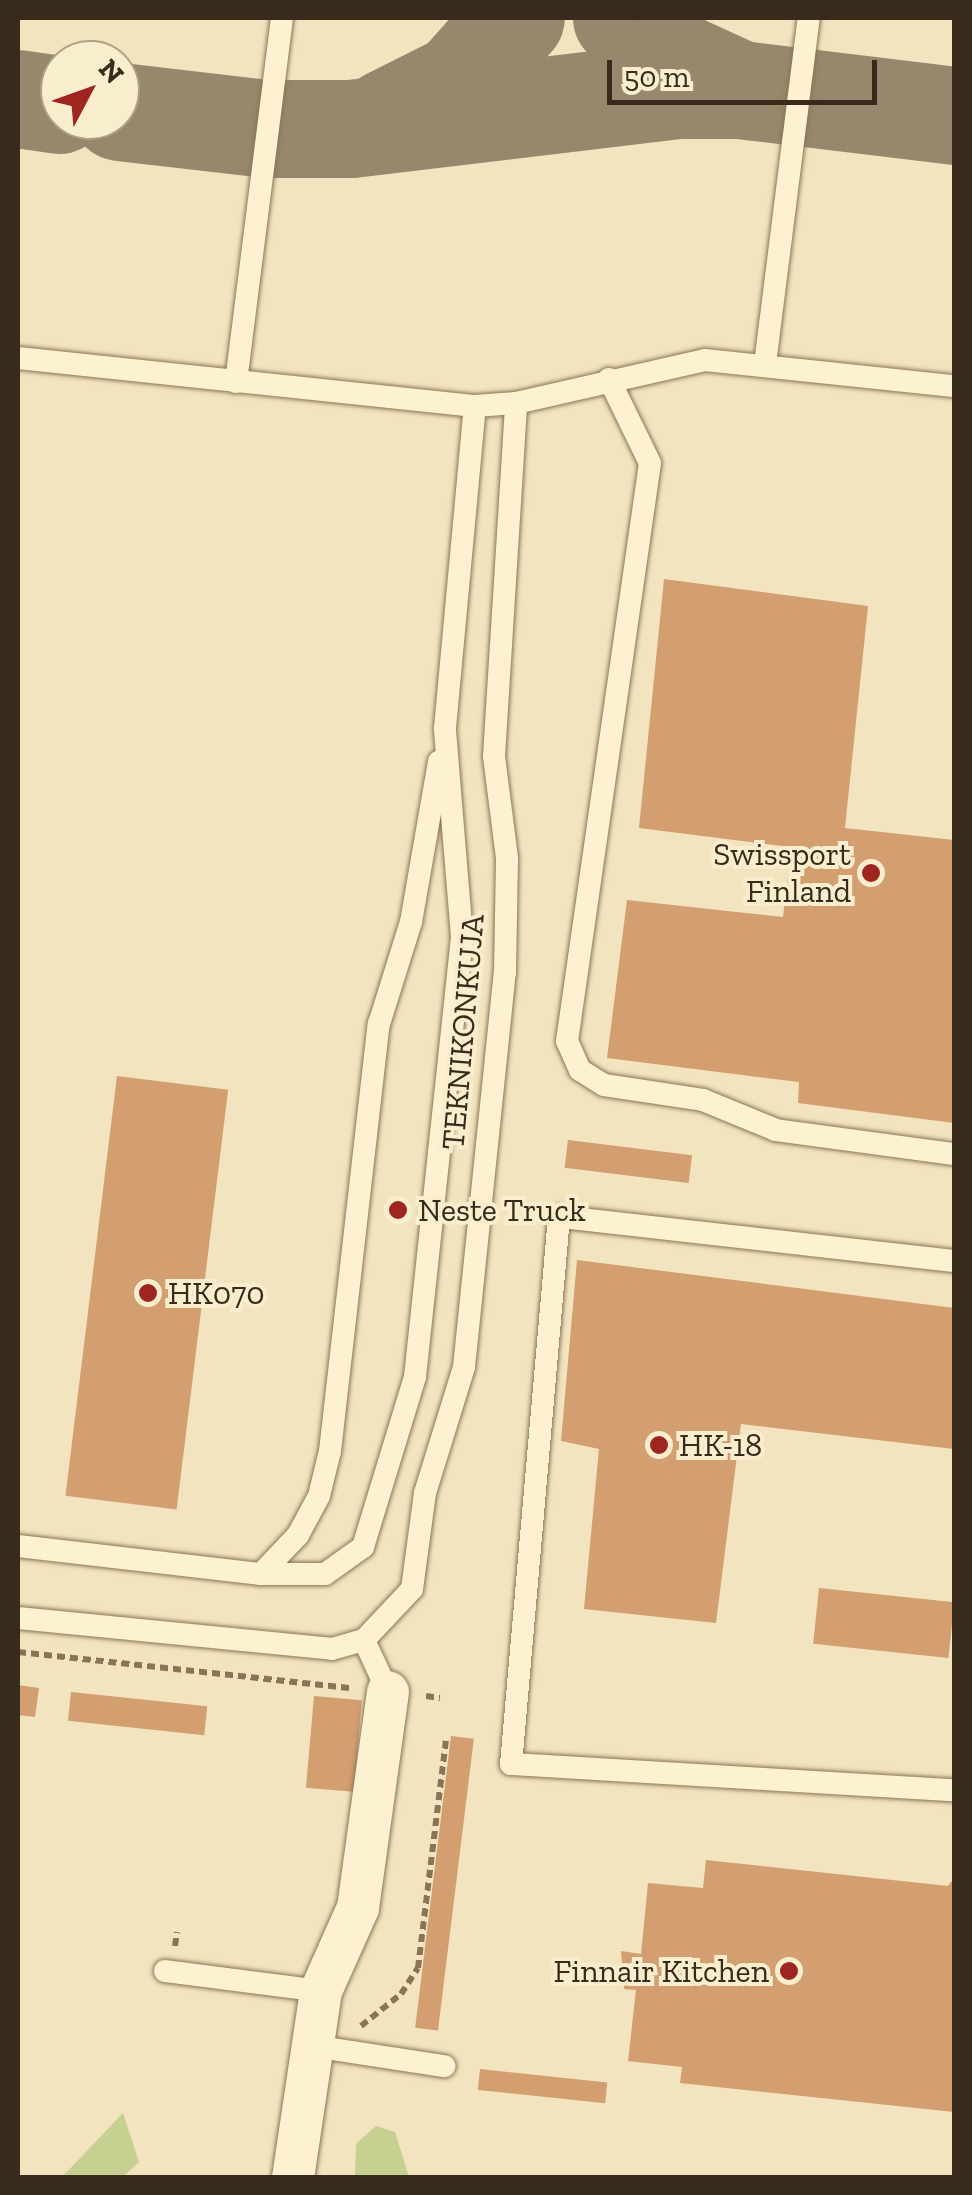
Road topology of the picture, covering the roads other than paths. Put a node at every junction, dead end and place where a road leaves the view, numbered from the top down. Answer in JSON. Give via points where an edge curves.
{"nodes":[{"id":1,"x":282,"y":18,"type":"edge"},
{"id":2,"x":809,"y":18,"type":"edge"},
{"id":3,"x":18,"y":358,"type":"edge"},
{"id":4,"x":764,"y":364,"type":"junction"},
{"id":5,"x":610,"y":379,"type":"junction"},
{"id":6,"x":236,"y":382,"type":"junction"},
{"id":7,"x":954,"y":386,"type":"edge"},
{"id":8,"x":516,"y":404,"type":"junction"},
{"id":9,"x":475,"y":406,"type":"junction"},
{"id":10,"x":445,"y":728,"type":"junction"},
{"id":11,"x":954,"y":1154,"type":"edge"},
{"id":12,"x":954,"y":1261,"type":"edge"},
{"id":13,"x":18,"y":1546,"type":"edge"},
{"id":14,"x":260,"y":1574,"type":"junction"},
{"id":15,"x":18,"y":1618,"type":"edge"},
{"id":16,"x":364,"y":1640,"type":"junction"},
{"id":17,"x":388,"y":1692,"type":"joint"},
{"id":18,"x":954,"y":1790,"type":"edge"},
{"id":19,"x":165,"y":1971,"type":"dead end"},
{"id":20,"x":321,"y":1991,"type":"junction"},
{"id":21,"x":330,"y":2049,"type":"junction"},
{"id":22,"x":444,"y":2066,"type":"dead end"},
{"id":23,"x":293,"y":2178,"type":"edge"}],
"edges":[{"from":1,"to":6,"type":"lane"},
{"from":2,"to":4,"type":"lane"},
{"from":3,"to":6,"type":"lane"},
{"from":4,"to":5,"type":"lane","via":[[705,360]]},
{"from":4,"to":7,"type":"lane"},
{"from":5,"to":8,"type":"lane"},
{"from":5,"to":11,"type":"lane","via":[[650,463],[568,1041],[580,1070],[604,1085],[703,1100],[776,1130]]},
{"from":6,"to":9,"type":"lane"},
{"from":8,"to":9,"type":"lane"},
{"from":8,"to":16,"type":"lane","name":"TEKNIKONKUJA","via":[[494,756],[507,858],[506,973],[464,1367],[425,1493],[412,1588]]},
{"from":9,"to":10,"type":"lane"},
{"from":10,"to":14,"type":"lane","via":[[411,922],[379,1024],[330,1451],[319,1496],[298,1535]]},
{"from":10,"to":14,"type":"lane","via":[[462,937],[415,1377],[363,1548],[325,1574]]},
{"from":12,"to":18,"type":"lane","via":[[559,1217],[511,1764]]},
{"from":13,"to":14,"type":"lane"},
{"from":15,"to":16,"type":"lane","via":[[273,1647],[332,1649]]},
{"from":16,"to":17,"type":"lane"},
{"from":17,"to":20,"type":"street","via":[[358,1908]]},
{"from":19,"to":20,"type":"lane"},
{"from":20,"to":21,"type":"street"},
{"from":21,"to":22,"type":"lane"},
{"from":21,"to":23,"type":"street"}]}
